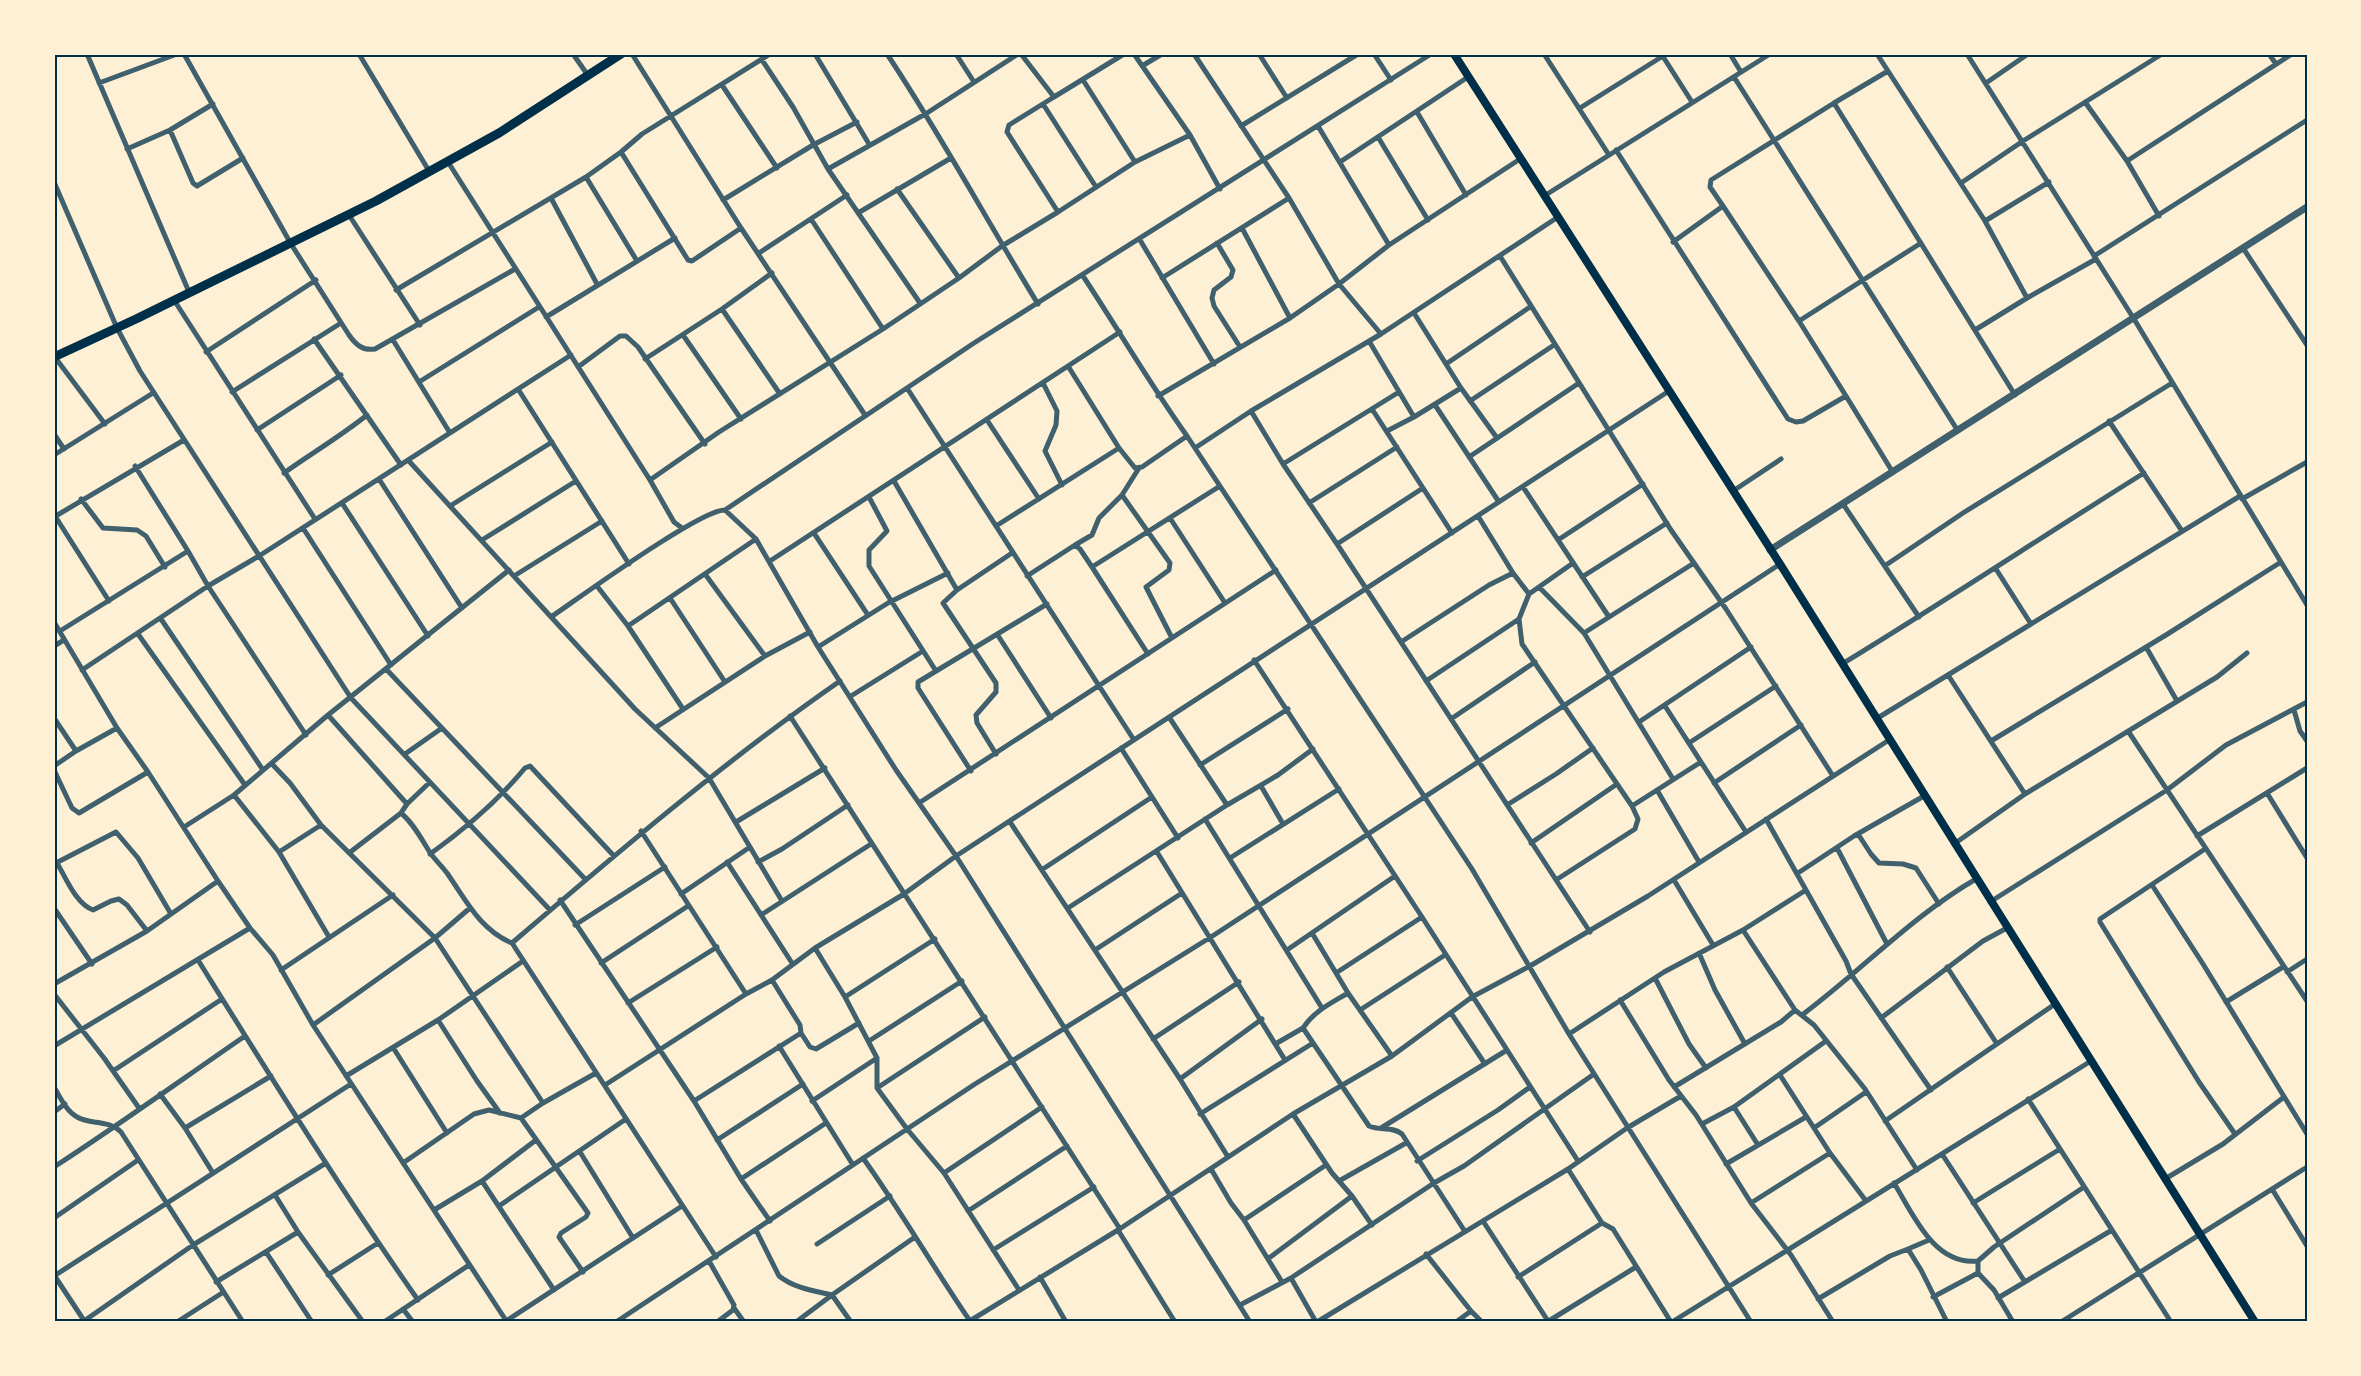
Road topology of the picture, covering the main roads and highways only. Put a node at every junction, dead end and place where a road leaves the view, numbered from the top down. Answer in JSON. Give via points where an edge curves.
{"nodes":[{"id":1,"x":621,"y":54,"type":"edge"},
{"id":2,"x":1454,"y":54,"type":"edge"},
{"id":3,"x":54,"y":357,"type":"edge"},
{"id":4,"x":2255,"y":1322,"type":"edge"}],
"edges":[{"from":1,"to":3,"type":"highway","via":[[448,162],[291,244]]},
{"from":2,"to":4,"type":"main road","via":[[1780,564]]}]}
